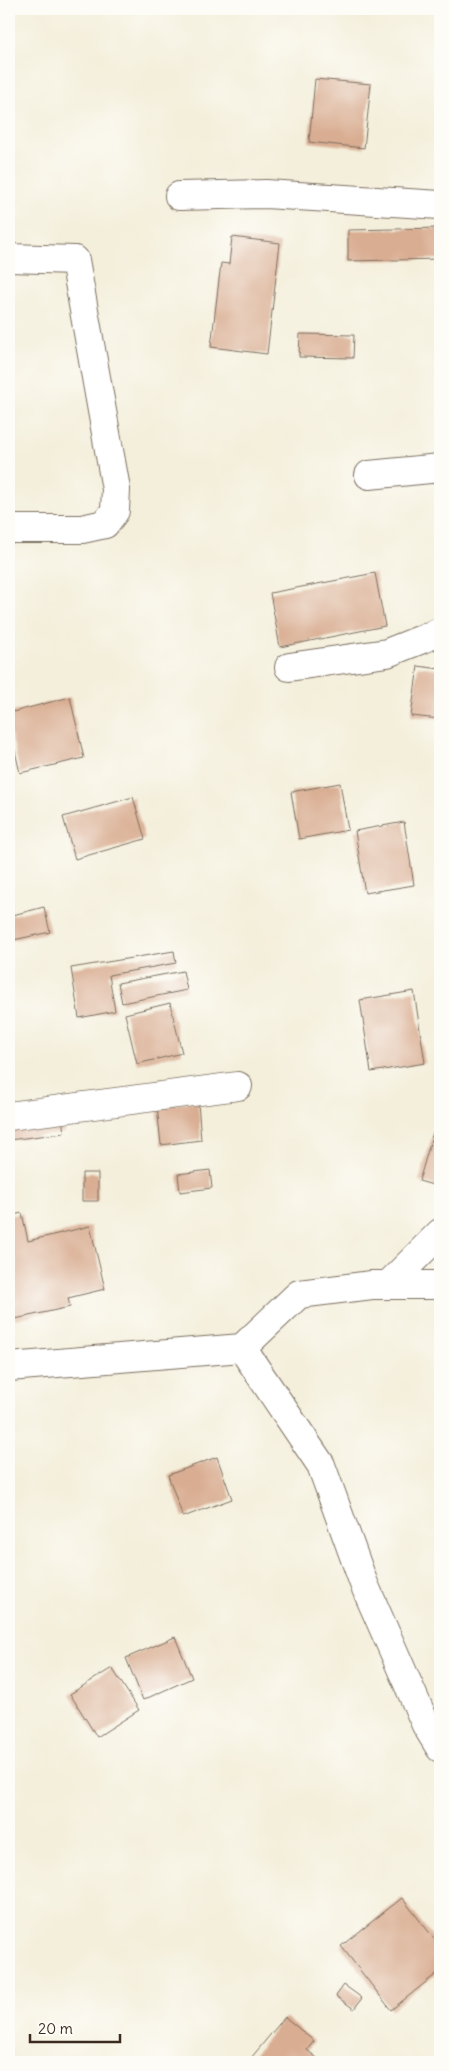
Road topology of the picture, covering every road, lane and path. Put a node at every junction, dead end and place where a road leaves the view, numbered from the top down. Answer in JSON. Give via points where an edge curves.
{"nodes":[{"id":1,"x":179,"y":196,"type":"dead end"},
{"id":2,"x":440,"y":205,"type":"edge"},
{"id":3,"x":9,"y":258,"type":"edge"},
{"id":4,"x":440,"y":468,"type":"edge"},
{"id":5,"x":369,"y":475,"type":"dead end"},
{"id":6,"x":9,"y":529,"type":"edge"},
{"id":7,"x":440,"y":632,"type":"edge"},
{"id":8,"x":289,"y":667,"type":"dead end"},
{"id":9,"x":238,"y":1086,"type":"dead end"},
{"id":10,"x":9,"y":1116,"type":"edge"},
{"id":11,"x":440,"y":1233,"type":"edge"},
{"id":12,"x":388,"y":1285,"type":"junction"},
{"id":13,"x":440,"y":1285,"type":"edge"},
{"id":14,"x":242,"y":1348,"type":"junction"},
{"id":15,"x":9,"y":1367,"type":"edge"},
{"id":16,"x":440,"y":1748,"type":"edge"}],
"edges":[{"from":1,"to":2,"type":"street","via":[[266,194]]},
{"from":3,"to":6,"type":"street","via":[[75,260],[116,490],[115,512],[105,524],[82,529]]},
{"from":4,"to":5,"type":"street"},
{"from":7,"to":8,"type":"street","via":[[387,653]]},
{"from":9,"to":10,"type":"street"},
{"from":11,"to":12,"type":"street"},
{"from":12,"to":13,"type":"street"},
{"from":12,"to":14,"type":"street","via":[[299,1294]]},
{"from":14,"to":15,"type":"street"},
{"from":14,"to":16,"type":"street","via":[[321,1465],[364,1584],[426,1725]]}]}
